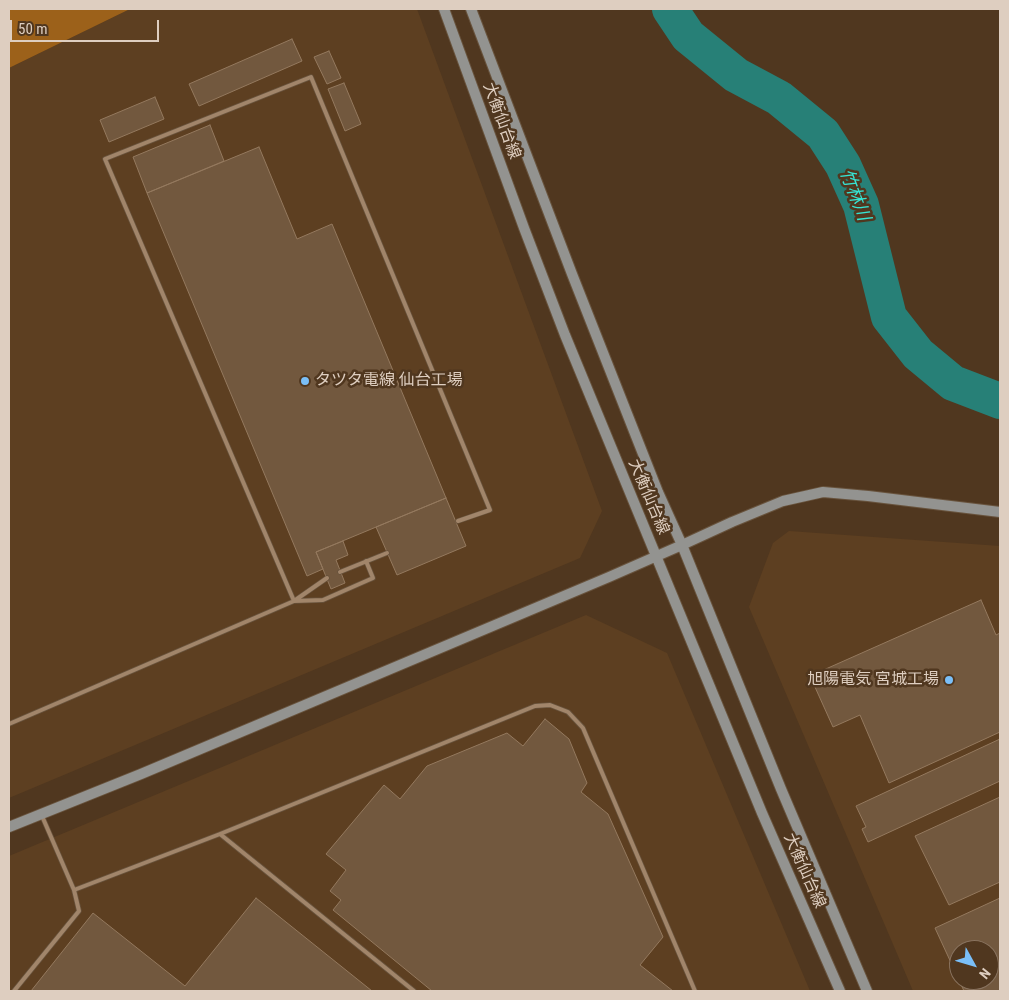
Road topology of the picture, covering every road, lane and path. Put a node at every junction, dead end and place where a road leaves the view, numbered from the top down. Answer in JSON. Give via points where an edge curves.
{"nodes":[{"id":1,"x":444,"y":9,"type":"edge"},
{"id":2,"x":471,"y":9,"type":"edge"},
{"id":3,"x":1000,"y":512,"type":"edge"},
{"id":4,"x":458,"y":522,"type":"dead end"},
{"id":5,"x":682,"y":545,"type":"junction"},
{"id":6,"x":387,"y":553,"type":"dead end"},
{"id":7,"x":657,"y":556,"type":"junction"},
{"id":8,"x":366,"y":561,"type":"junction"},
{"id":9,"x":340,"y":572,"type":"dead end"},
{"id":10,"x":327,"y":578,"type":"dead end"},
{"id":11,"x":294,"y":601,"type":"junction"},
{"id":12,"x":9,"y":724,"type":"edge"},
{"id":13,"x":41,"y":814,"type":"junction"},
{"id":14,"x":9,"y":827,"type":"edge"},
{"id":15,"x":220,"y":834,"type":"junction"},
{"id":16,"x":74,"y":890,"type":"junction"},
{"id":17,"x":14,"y":991,"type":"edge"},
{"id":18,"x":414,"y":991,"type":"edge"},
{"id":19,"x":695,"y":991,"type":"edge"},
{"id":20,"x":840,"y":991,"type":"edge"},
{"id":21,"x":867,"y":991,"type":"edge"}],
"edges":[{"from":1,"to":7,"type":"main road","name":"大衡仙台線","via":[[562,326]]},
{"from":2,"to":5,"type":"main road","name":"大衡仙台線","via":[[650,474]]},
{"from":3,"to":5,"type":"main road","via":[[822,492],[783,501]]},
{"from":4,"to":11,"type":"lane","via":[[490,510],[312,77],[104,159]]},
{"from":5,"to":7,"type":"main road"},
{"from":5,"to":21,"type":"main road","name":"大衡仙台線"},
{"from":6,"to":8,"type":"lane"},
{"from":7,"to":13,"type":"main road"},
{"from":7,"to":20,"type":"main road","name":"大衡仙台線","via":[[762,813]]},
{"from":8,"to":9,"type":"lane"},
{"from":8,"to":11,"type":"lane","via":[[373,578],[323,600]]},
{"from":10,"to":11,"type":"lane"},
{"from":11,"to":12,"type":"lane"},
{"from":13,"to":14,"type":"main road"},
{"from":13,"to":16,"type":"lane"},
{"from":15,"to":16,"type":"lane"},
{"from":15,"to":18,"type":"lane"},
{"from":15,"to":19,"type":"lane","via":[[535,706],[550,705],[568,712],[583,728]]},
{"from":16,"to":17,"type":"lane","via":[[79,911]]}]}
